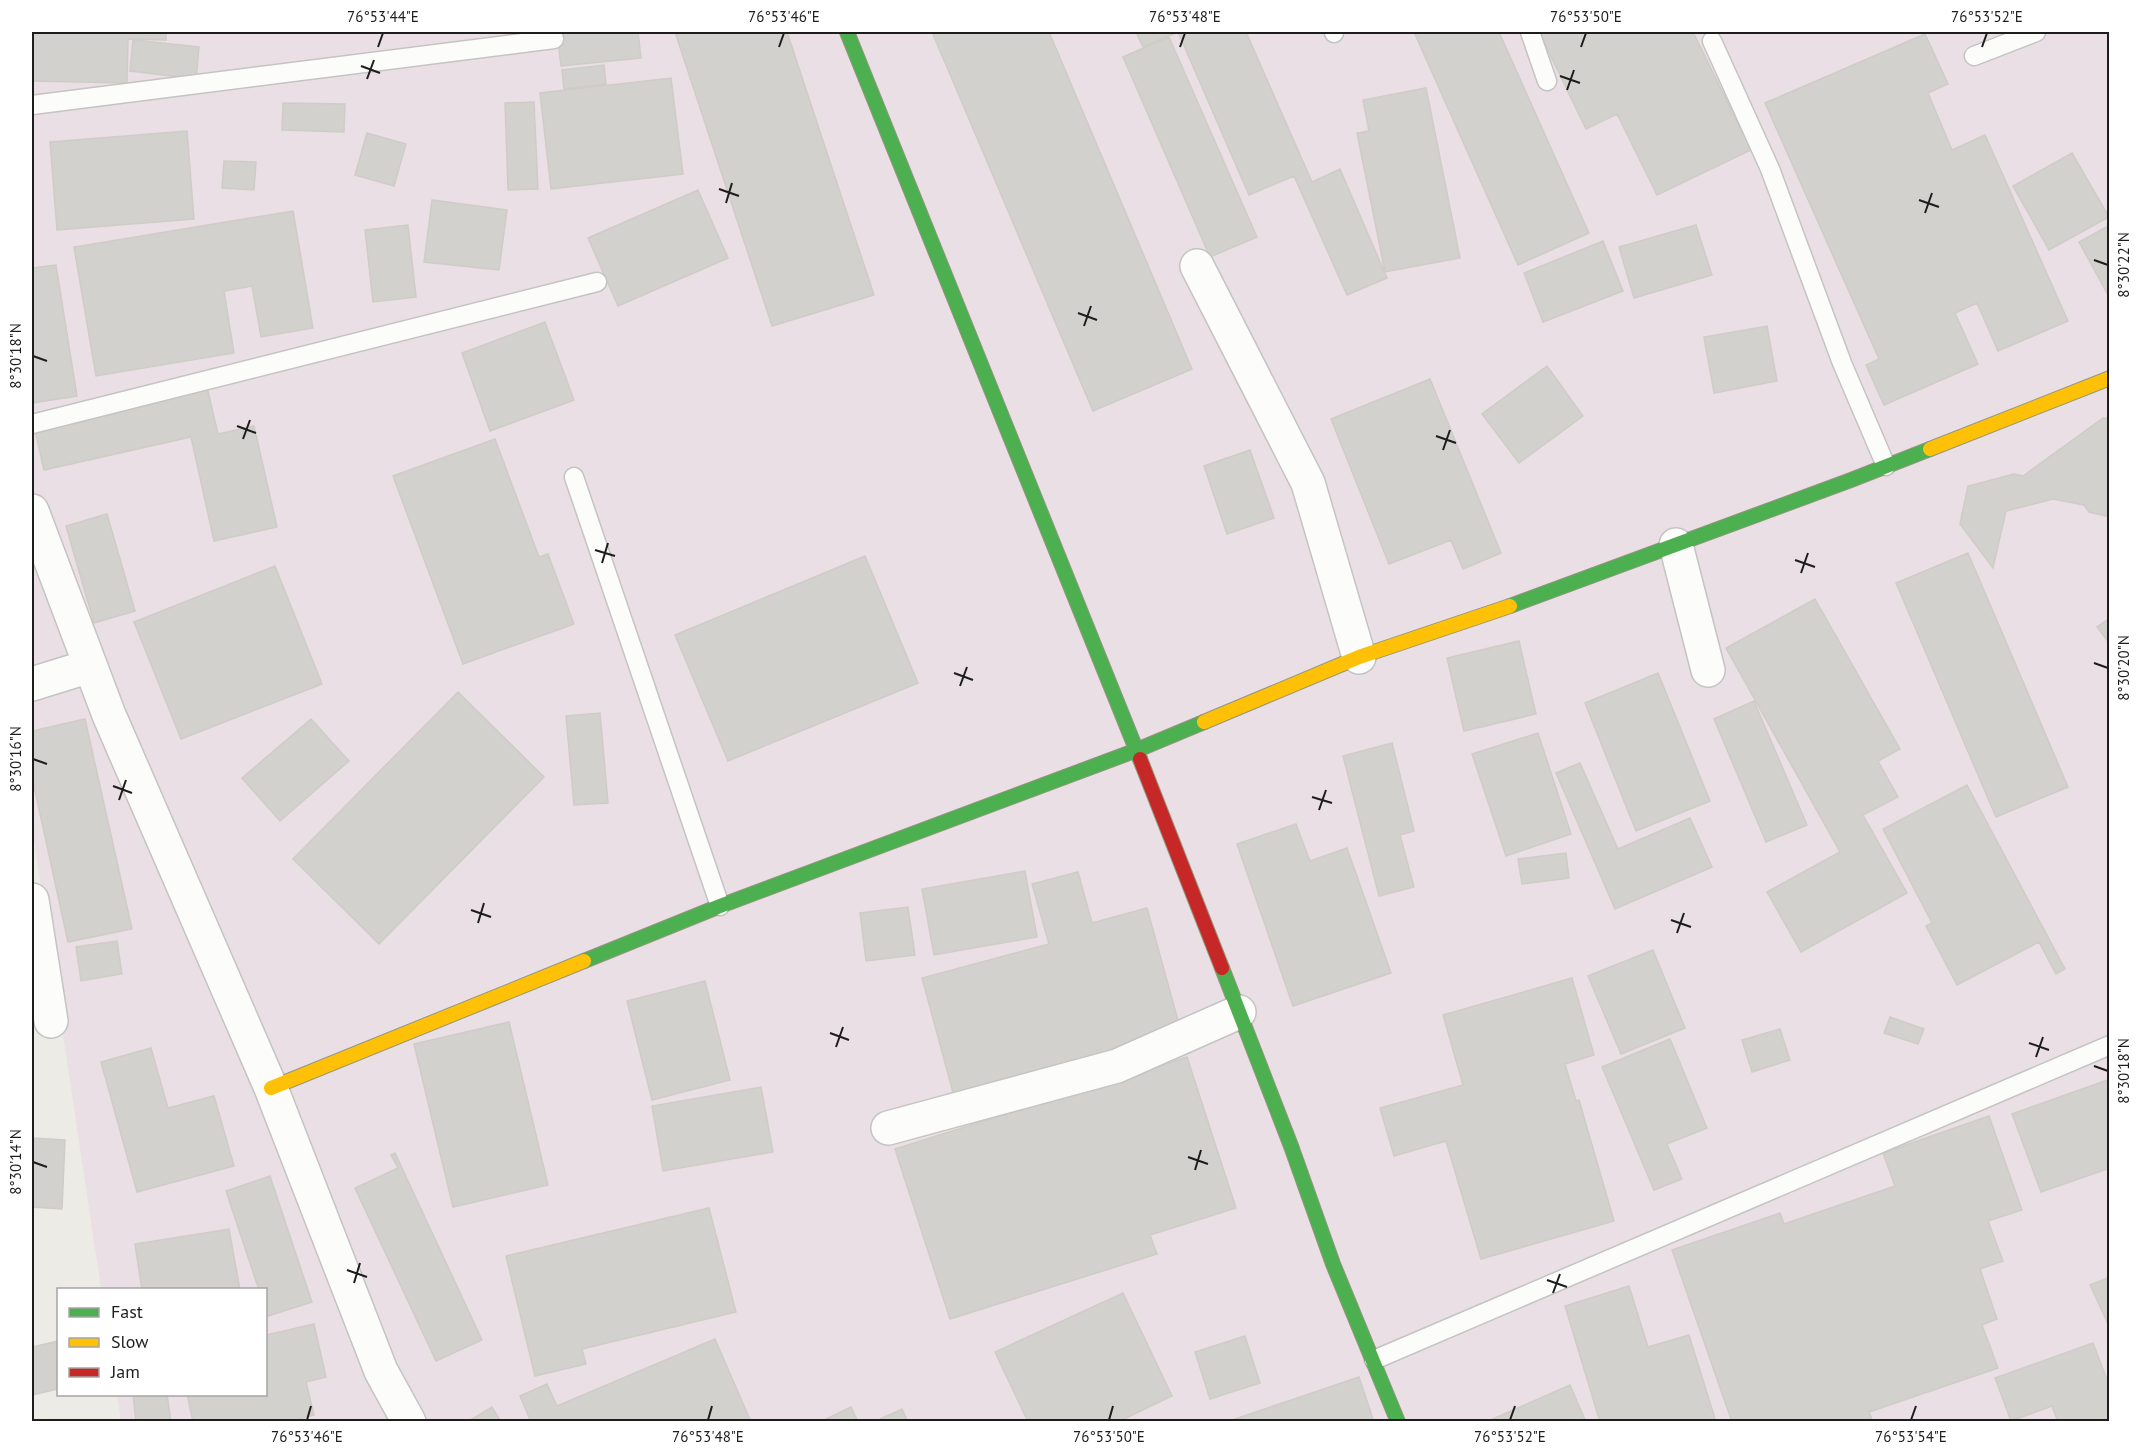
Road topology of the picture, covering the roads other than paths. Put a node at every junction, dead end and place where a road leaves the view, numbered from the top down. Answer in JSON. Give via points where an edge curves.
{"nodes":[{"id":1,"x":847,"y":32,"type":"edge"},
{"id":2,"x":1530,"y":32,"type":"edge"},
{"id":3,"x":2036,"y":32,"type":"edge"},
{"id":4,"x":554,"y":39,"type":"dead end"},
{"id":5,"x":1712,"y":41,"type":"dead end"},
{"id":6,"x":1974,"y":56,"type":"dead end"},
{"id":7,"x":1547,"y":81,"type":"dead end"},
{"id":8,"x":32,"y":105,"type":"edge"},
{"id":9,"x":1197,"y":266,"type":"dead end"},
{"id":10,"x":597,"y":282,"type":"dead end"},
{"id":11,"x":2109,"y":378,"type":"edge"},
{"id":12,"x":32,"y":424,"type":"edge"},
{"id":13,"x":1886,"y":466,"type":"junction"},
{"id":14,"x":574,"y":477,"type":"dead end"},
{"id":15,"x":32,"y":511,"type":"edge"},
{"id":16,"x":1676,"y":544,"type":"junction"},
{"id":17,"x":1359,"y":657,"type":"junction"},
{"id":18,"x":90,"y":666,"type":"junction"},
{"id":19,"x":1708,"y":670,"type":"dead end"},
{"id":20,"x":32,"y":684,"type":"edge"},
{"id":21,"x":1137,"y":750,"type":"junction"},
{"id":22,"x":32,"y":900,"type":"edge"},
{"id":23,"x":720,"y":906,"type":"junction"},
{"id":24,"x":1239,"y":1012,"type":"junction"},
{"id":25,"x":51,"y":1021,"type":"dead end"},
{"id":26,"x":2109,"y":1045,"type":"edge"},
{"id":27,"x":271,"y":1088,"type":"junction"},
{"id":28,"x":888,"y":1128,"type":"dead end"},
{"id":29,"x":1374,"y":1360,"type":"junction"},
{"id":30,"x":409,"y":1422,"type":"edge"},
{"id":31,"x":1398,"y":1422,"type":"edge"}],
"edges":[{"from":1,"to":21,"type":"street"},
{"from":2,"to":7,"type":"lane"},
{"from":3,"to":6,"type":"lane"},
{"from":4,"to":8,"type":"lane"},
{"from":5,"to":13,"type":"lane","via":[[1770,169],[1842,363]]},
{"from":9,"to":17,"type":"street","via":[[1308,483]]},
{"from":10,"to":12,"type":"lane"},
{"from":11,"to":13,"type":"street"},
{"from":13,"to":16,"type":"street"},
{"from":14,"to":23,"type":"lane"},
{"from":15,"to":18,"type":"street"},
{"from":16,"to":17,"type":"street"},
{"from":16,"to":19,"type":"street"},
{"from":17,"to":21,"type":"street"},
{"from":18,"to":20,"type":"street"},
{"from":18,"to":27,"type":"street"},
{"from":21,"to":23,"type":"street"},
{"from":21,"to":24,"type":"street"},
{"from":22,"to":25,"type":"street"},
{"from":23,"to":27,"type":"street"},
{"from":24,"to":28,"type":"street","via":[[1117,1066]]},
{"from":24,"to":29,"type":"street","via":[[1333,1264]]},
{"from":26,"to":29,"type":"lane"},
{"from":27,"to":30,"type":"street","via":[[381,1371]]},
{"from":29,"to":31,"type":"street"}]}
